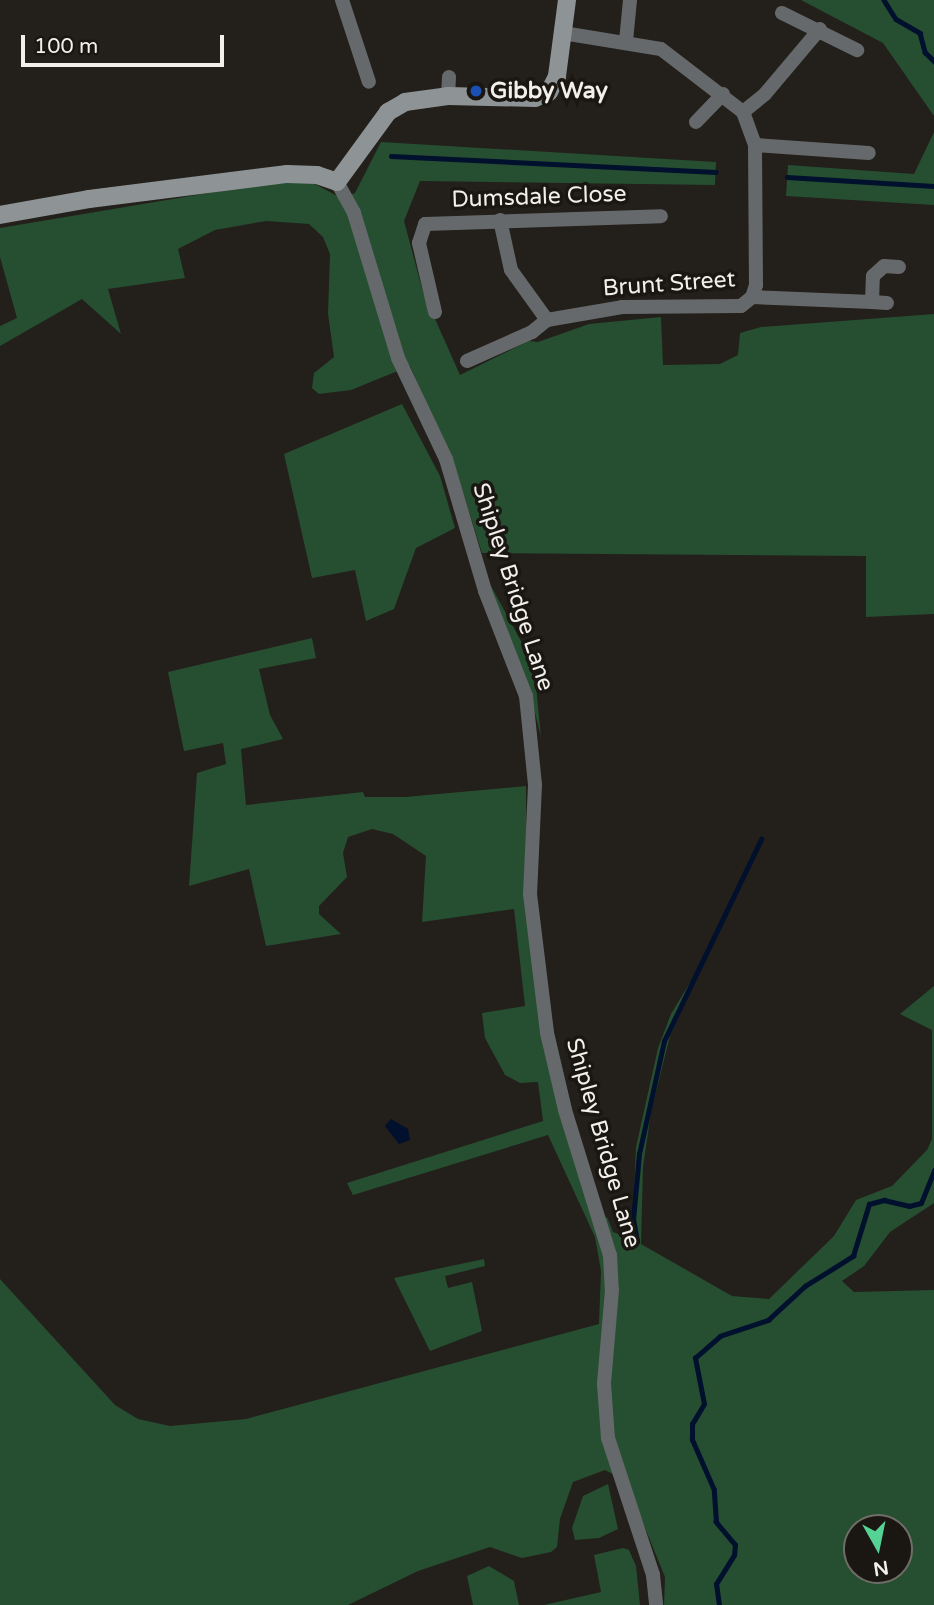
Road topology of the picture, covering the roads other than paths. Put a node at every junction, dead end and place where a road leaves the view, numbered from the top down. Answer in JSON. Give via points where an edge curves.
{"nodes":[{"id":1,"x":342,"y":0,"type":"edge"},
{"id":2,"x":567,"y":0,"type":"edge"},
{"id":3,"x":630,"y":0,"type":"edge"},
{"id":4,"x":782,"y":13,"type":"dead end"},
{"id":5,"x":820,"y":29,"type":"junction"},
{"id":6,"x":564,"y":33,"type":"junction"},
{"id":7,"x":626,"y":41,"type":"junction"},
{"id":8,"x":858,"y":50,"type":"dead end"},
{"id":9,"x":449,"y":77,"type":"dead end"},
{"id":10,"x":369,"y":82,"type":"dead end"},
{"id":11,"x":723,"y":94,"type":"junction"},
{"id":12,"x":448,"y":96,"type":"junction"},
{"id":13,"x":743,"y":112,"type":"junction"},
{"id":14,"x":696,"y":122,"type":"dead end"},
{"id":15,"x":755,"y":145,"type":"junction"},
{"id":16,"x":869,"y":153,"type":"dead end"},
{"id":17,"x":337,"y":182,"type":"junction"},
{"id":18,"x":0,"y":215,"type":"edge"},
{"id":19,"x":661,"y":216,"type":"dead end"},
{"id":20,"x":500,"y":220,"type":"junction"},
{"id":21,"x":899,"y":267,"type":"dead end"},
{"id":22,"x":752,"y":297,"type":"junction"},
{"id":23,"x":435,"y":312,"type":"dead end"},
{"id":24,"x":547,"y":320,"type":"junction"},
{"id":25,"x":467,"y":361,"type":"dead end"},
{"id":26,"x":656,"y":1605,"type":"edge"}],
"edges":[{"from":1,"to":10,"type":"street"},
{"from":2,"to":6,"type":"street"},
{"from":3,"to":7,"type":"street"},
{"from":4,"to":5,"type":"street"},
{"from":5,"to":8,"type":"street"},
{"from":5,"to":13,"type":"street","via":[[765,94]]},
{"from":6,"to":7,"type":"street"},
{"from":6,"to":12,"type":"street","via":[[557,76],[549,92],[520,99]]},
{"from":7,"to":11,"type":"street","via":[[669,53]]},
{"from":9,"to":12,"type":"street"},
{"from":11,"to":13,"type":"street"},
{"from":11,"to":14,"type":"street"},
{"from":12,"to":17,"type":"street","via":[[405,102],[388,112]]},
{"from":13,"to":15,"type":"street"},
{"from":15,"to":16,"type":"street"},
{"from":15,"to":22,"type":"street","via":[[756,285]]},
{"from":17,"to":18,"type":"street","via":[[317,175],[287,174]]},
{"from":17,"to":26,"type":"street","name":"Shipley Bridge Lane","via":[[354,213],[398,358],[446,459],[485,592],[526,696],[535,785],[530,894],[547,1033],[565,1110],[610,1255],[612,1290],[604,1384],[608,1438],[653,1575]]},
{"from":19,"to":20,"type":"street","name":"Dumsdale Close"},
{"from":20,"to":23,"type":"street","name":"Dumsdale Close","via":[[425,224],[419,243]]},
{"from":20,"to":24,"type":"street","via":[[512,270]]},
{"from":21,"to":22,"type":"street","name":"Brunt Street","via":[[884,266],[873,276],[880,303]]},
{"from":22,"to":24,"type":"street","name":"Brunt Street","via":[[741,306],[622,307]]},
{"from":24,"to":25,"type":"street","name":"Brunt Street","via":[[532,332]]}]}
